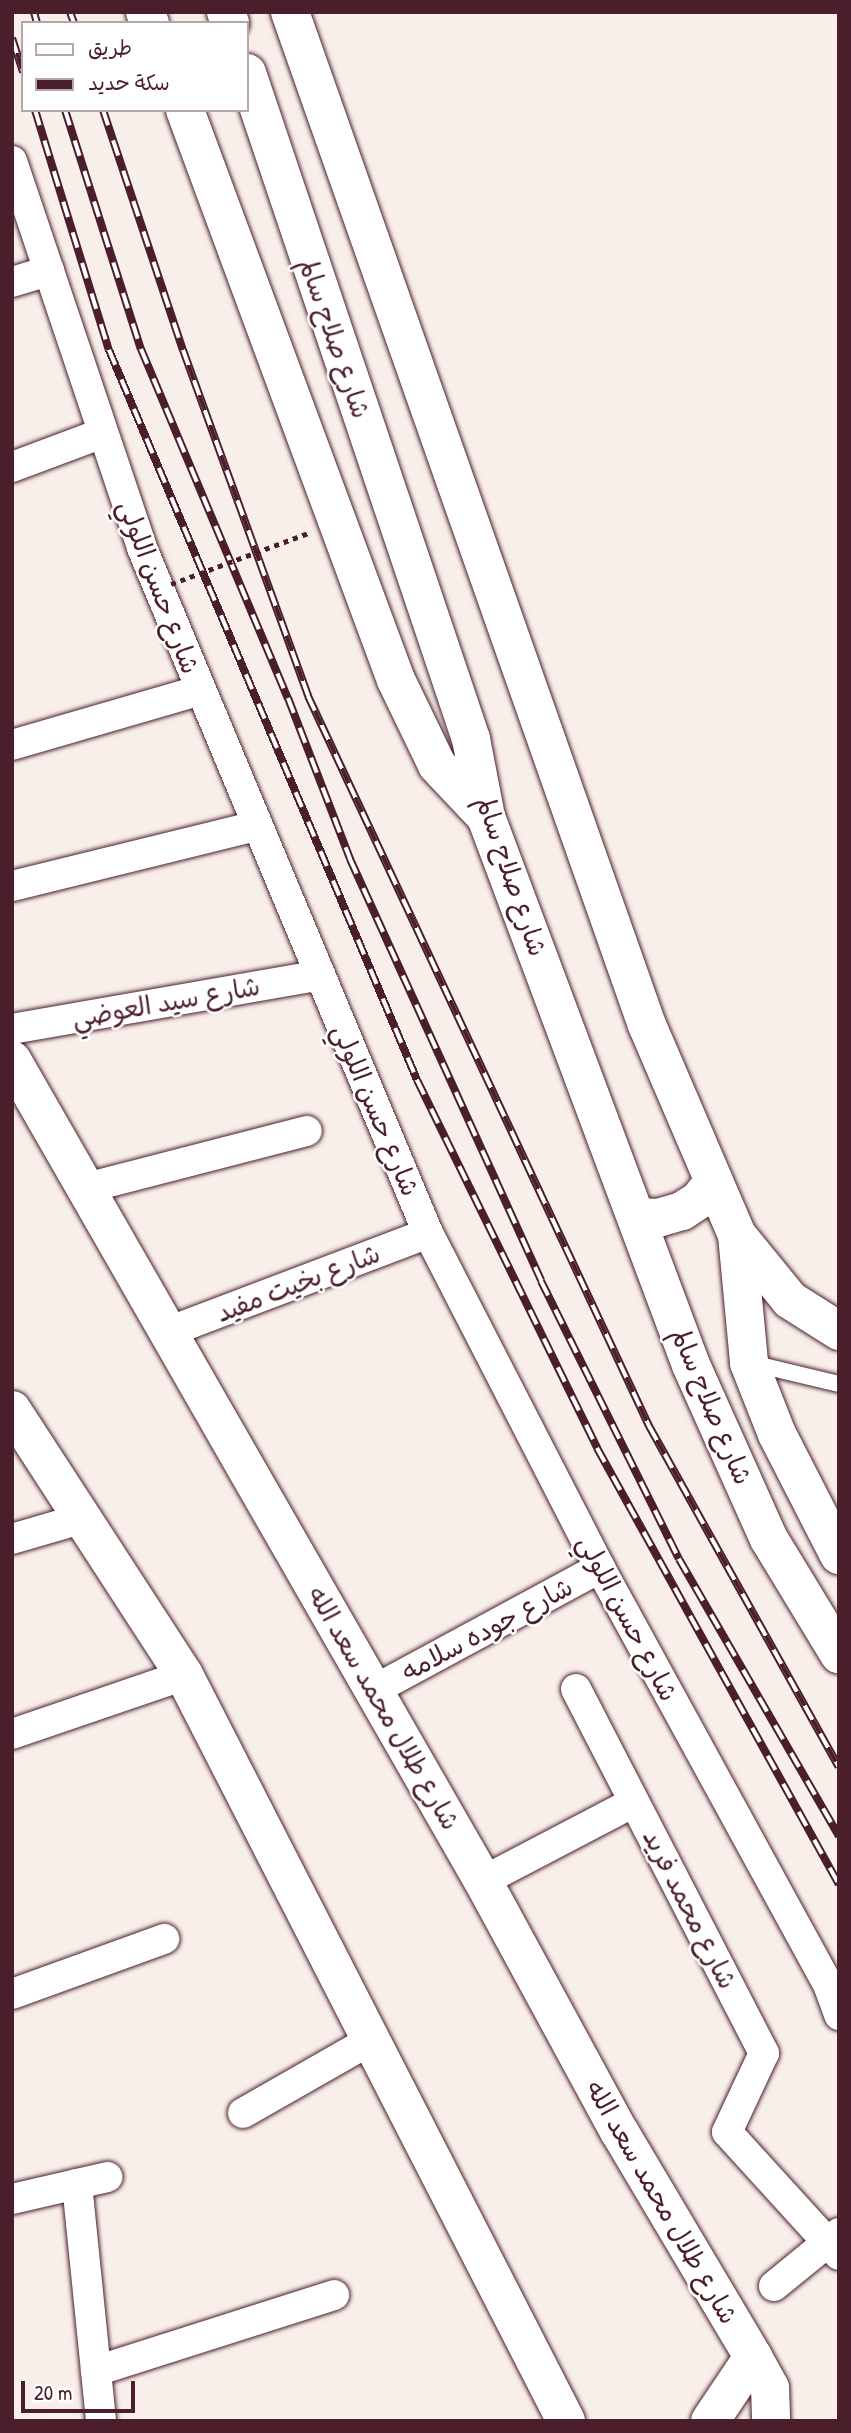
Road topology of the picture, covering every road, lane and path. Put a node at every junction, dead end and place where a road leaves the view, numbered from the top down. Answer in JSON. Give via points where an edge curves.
{"nodes":[{"id":1,"x":290,"y":12,"type":"edge"},
{"id":2,"x":248,"y":76,"type":"edge"},
{"id":3,"x":186,"y":112,"type":"edge"},
{"id":4,"x":12,"y":161,"type":"edge"},
{"id":5,"x":49,"y":271,"type":"junction"},
{"id":6,"x":12,"y":282,"type":"edge"},
{"id":7,"x":103,"y":433,"type":"junction"},
{"id":8,"x":12,"y":467,"type":"edge"},
{"id":9,"x":310,"y":532,"type":"dead end"},
{"id":10,"x":171,"y":584,"type":"dead end"},
{"id":11,"x":198,"y":691,"type":"junction"},
{"id":12,"x":12,"y":745,"type":"edge"},
{"id":13,"x":486,"y":817,"type":"junction"},
{"id":14,"x":256,"y":826,"type":"junction"},
{"id":15,"x":12,"y":886,"type":"edge"},
{"id":16,"x":320,"y":975,"type":"junction"},
{"id":17,"x":12,"y":1029,"type":"edge"},
{"id":18,"x":12,"y":1060,"type":"edge"},
{"id":19,"x":307,"y":1131,"type":"dead end"},
{"id":20,"x":714,"y":1181,"type":"junction"},
{"id":21,"x":86,"y":1188,"type":"junction"},
{"id":22,"x":638,"y":1217,"type":"junction"},
{"id":23,"x":428,"y":1233,"type":"junction"},
{"id":24,"x":737,"y":1235,"type":"junction"},
{"id":25,"x":168,"y":1332,"type":"junction"},
{"id":26,"x":836,"y":1338,"type":"edge"},
{"id":27,"x":749,"y":1363,"type":"junction"},
{"id":28,"x":839,"y":1384,"type":"edge"},
{"id":29,"x":12,"y":1410,"type":"edge"},
{"id":30,"x":84,"y":1518,"type":"junction"},
{"id":31,"x":12,"y":1539,"type":"edge"},
{"id":32,"x":839,"y":1555,"type":"edge"},
{"id":33,"x":600,"y":1568,"type":"junction"},
{"id":34,"x":839,"y":1654,"type":"edge"},
{"id":35,"x":184,"y":1675,"type":"junction"},
{"id":36,"x":576,"y":1689,"type":"dead end"},
{"id":37,"x":374,"y":1690,"type":"junction"},
{"id":38,"x":12,"y":1734,"type":"edge"},
{"id":39,"x":634,"y":1802,"type":"junction"},
{"id":40,"x":483,"y":1881,"type":"junction"},
{"id":41,"x":164,"y":1939,"type":"dead end"},
{"id":42,"x":12,"y":1994,"type":"edge"},
{"id":43,"x":839,"y":2015,"type":"edge"},
{"id":44,"x":371,"y":2040,"type":"junction"},
{"id":45,"x":243,"y":2113,"type":"dead end"},
{"id":46,"x":107,"y":2177,"type":"dead end"},
{"id":47,"x":77,"y":2183,"type":"junction"},
{"id":48,"x":12,"y":2199,"type":"edge"},
{"id":49,"x":835,"y":2243,"type":"edge"},
{"id":50,"x":774,"y":2286,"type":"dead end"},
{"id":51,"x":334,"y":2295,"type":"dead end"},
{"id":52,"x":753,"y":2357,"type":"junction"},
{"id":53,"x":96,"y":2371,"type":"junction"},
{"id":54,"x":101,"y":2421,"type":"edge"},
{"id":55,"x":566,"y":2421,"type":"edge"},
{"id":56,"x":710,"y":2421,"type":"edge"},
{"id":57,"x":771,"y":2421,"type":"edge"}],
"edges":[{"from":1,"to":20,"type":"main road","name":"شارع صلاح سالم","via":[[647,1025]]},
{"from":2,"to":13,"type":"main road","name":"شارع صلاح سالم","via":[[471,739]]},
{"from":3,"to":13,"type":"main road","via":[[396,680],[437,765]]},
{"from":4,"to":5,"type":"street","name":"شارع حسن اللولي"},
{"from":5,"to":6,"type":"street"},
{"from":5,"to":7,"type":"street","name":"شارع حسن اللولي"},
{"from":7,"to":8,"type":"street"},
{"from":7,"to":11,"type":"street","name":"شارع حسن اللولي"},
{"from":9,"to":10,"type":"path","bridge":true},
{"from":11,"to":12,"type":"street"},
{"from":11,"to":14,"type":"street","name":"شارع حسن اللولي"},
{"from":13,"to":22,"type":"main road","name":"شارع صلاح سالم"},
{"from":14,"to":15,"type":"street"},
{"from":14,"to":16,"type":"street","name":"شارع حسن اللولي"},
{"from":16,"to":17,"type":"street","name":"شارع سيد العوضي"},
{"from":16,"to":23,"type":"street","name":"شارع حسن اللولي"},
{"from":18,"to":21,"type":"main road","name":"شارع طلال محمد سعد الله"},
{"from":19,"to":21,"type":"street"},
{"from":20,"to":22,"type":"main road","via":[[699,1200],[682,1211],[658,1218]]},
{"from":20,"to":24,"type":"main road","name":"شارع صلاح سالم"},
{"from":21,"to":25,"type":"main road","name":"شارع طلال محمد سعد الله"},
{"from":22,"to":34,"type":"main road","name":"شارع صلاح سالم","via":[[691,1366],[769,1539]]},
{"from":23,"to":25,"type":"street","name":"شارع بخيت مفيد"},
{"from":23,"to":33,"type":"street","name":"شارع حسن اللولي"},
{"from":24,"to":26,"type":"main road","via":[[790,1300]]},
{"from":24,"to":27,"type":"main road","name":"شارع صلاح سالم"},
{"from":25,"to":37,"type":"main road","name":"شارع طلال محمد سعد الله"},
{"from":27,"to":28,"type":"lane"},
{"from":27,"to":32,"type":"main road","name":"شارع صلاح سالم","via":[[788,1458]]},
{"from":29,"to":30,"type":"main road"},
{"from":30,"to":31,"type":"street"},
{"from":30,"to":35,"type":"main road"},
{"from":33,"to":37,"type":"street","name":"شارع جوده سلامه"},
{"from":33,"to":43,"type":"street","name":"شارع حسن اللولي","via":[[829,1987]]},
{"from":35,"to":38,"type":"street"},
{"from":35,"to":44,"type":"main road"},
{"from":36,"to":39,"type":"street","name":"شارع محمد فريد"},
{"from":37,"to":40,"type":"main road","name":"شارع طلال محمد سعد الله"},
{"from":39,"to":40,"type":"street"},
{"from":39,"to":49,"type":"street","name":"شارع محمد فريد","via":[[764,2053],[727,2132]]},
{"from":40,"to":52,"type":"main road","name":"شارع طلال محمد سعد الله","via":[[619,2131]]},
{"from":41,"to":42,"type":"street"},
{"from":44,"to":45,"type":"street"},
{"from":44,"to":55,"type":"main road"},
{"from":46,"to":47,"type":"street"},
{"from":47,"to":48,"type":"street"},
{"from":47,"to":53,"type":"street"},
{"from":49,"to":50,"type":"street"},
{"from":51,"to":53,"type":"street"},
{"from":52,"to":56,"type":"main road"},
{"from":52,"to":57,"type":"main road","name":"شارع طلال محمد سعد الله","via":[[770,2388]]},
{"from":53,"to":54,"type":"street"}]}
